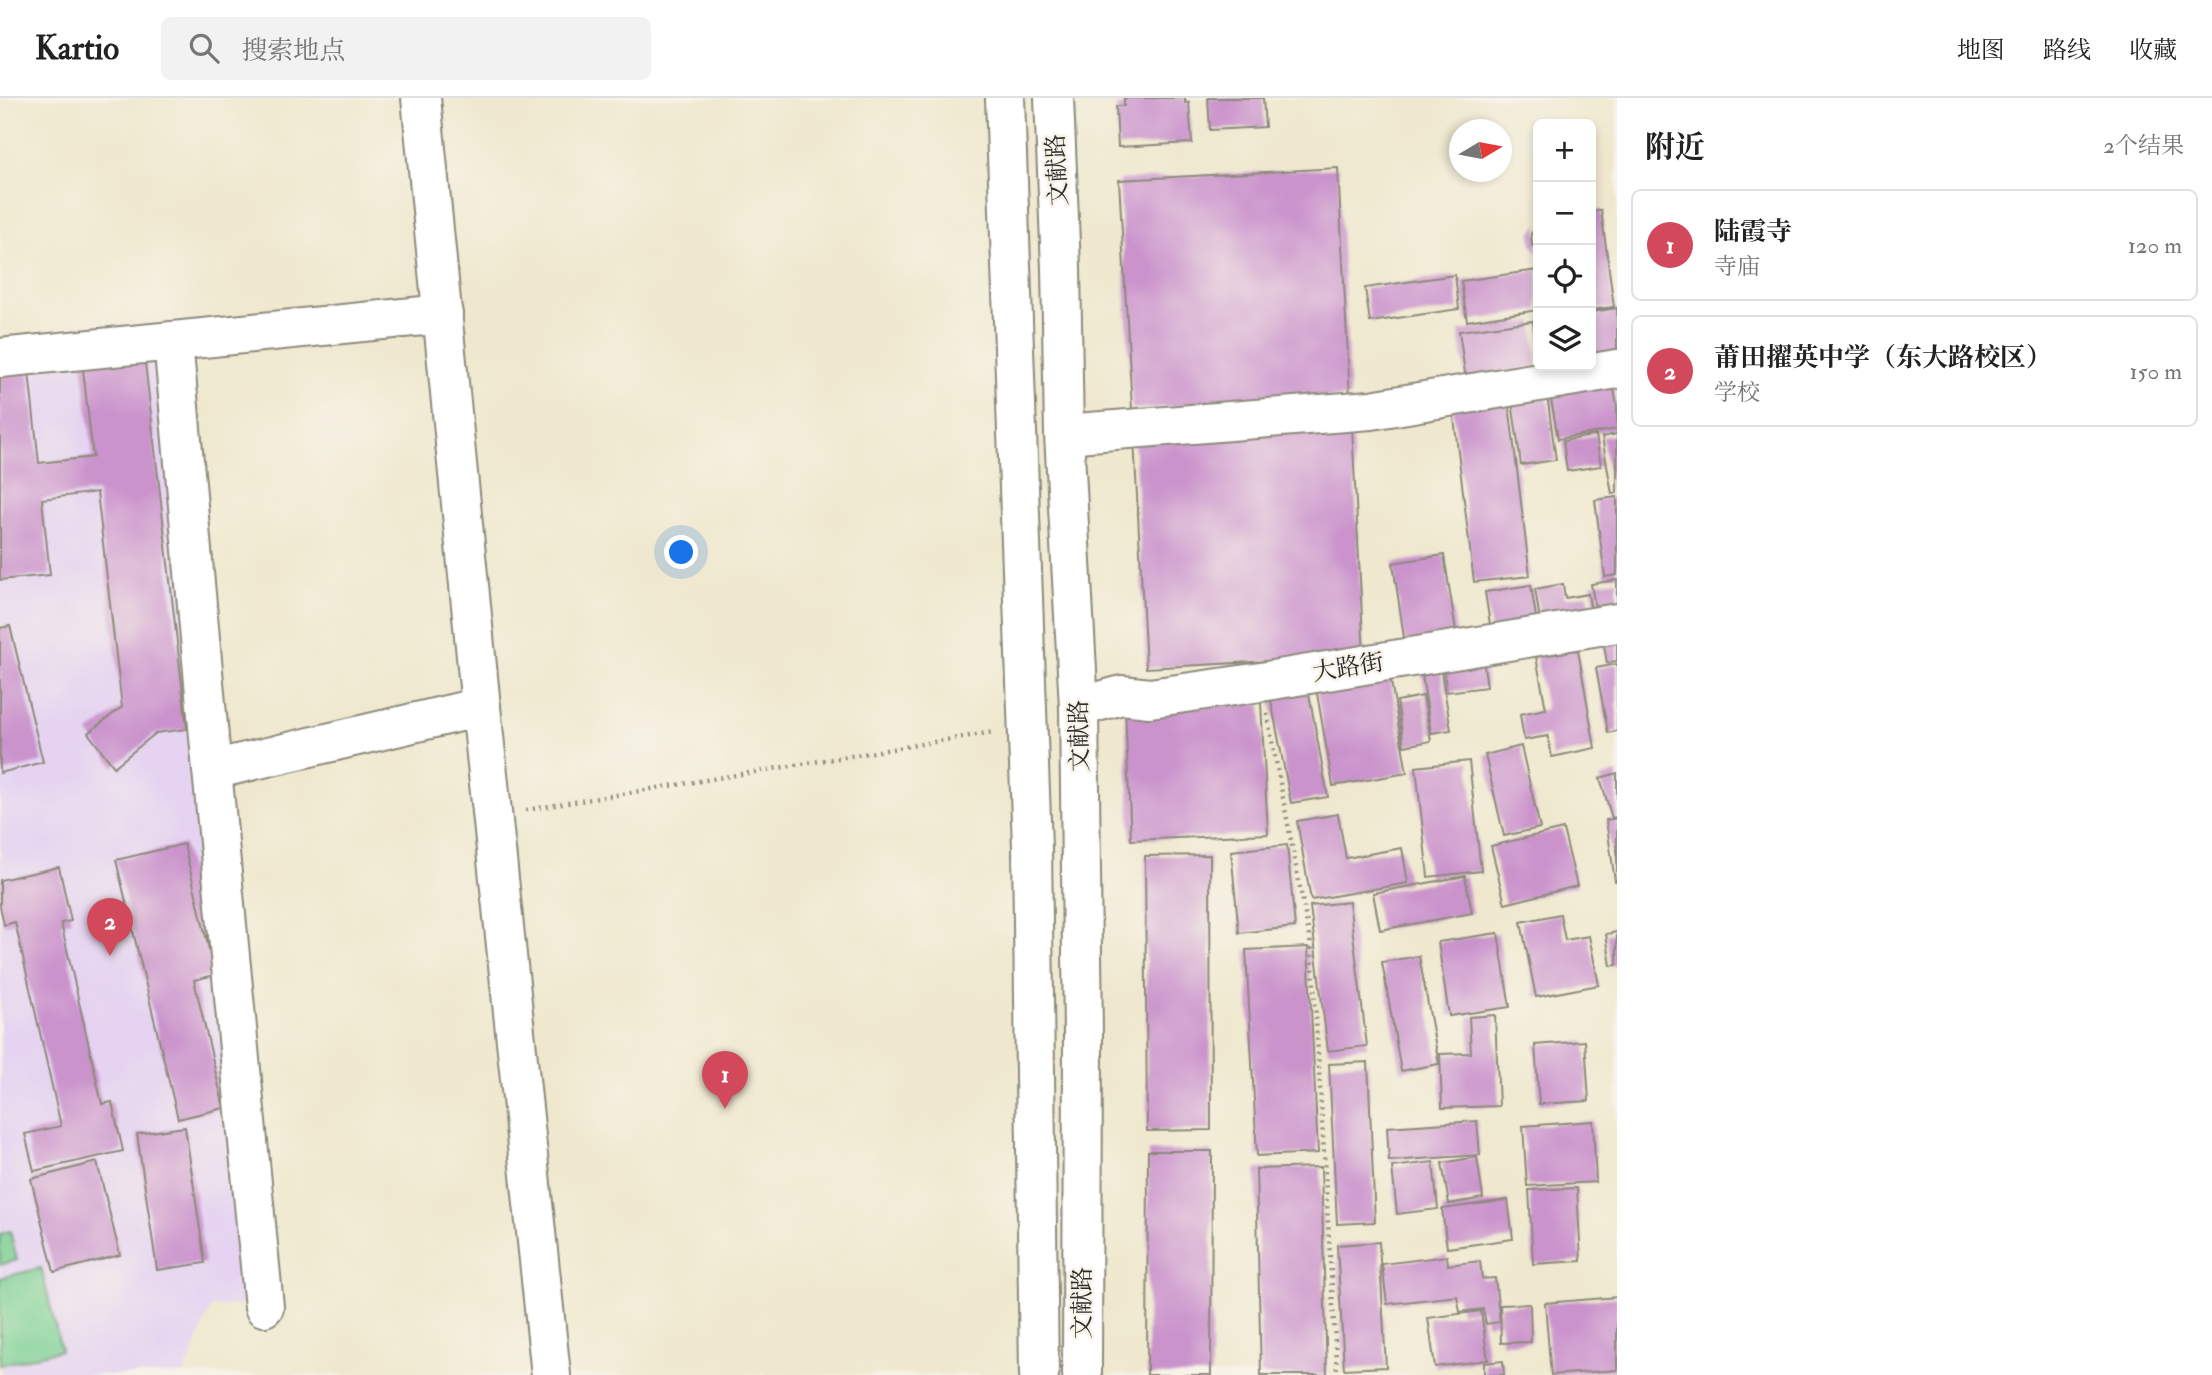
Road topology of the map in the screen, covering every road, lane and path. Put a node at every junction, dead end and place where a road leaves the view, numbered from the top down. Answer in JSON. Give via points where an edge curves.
{"nodes":[{"id":1,"x":421,"y":98,"type":"edge"},
{"id":2,"x":1005,"y":98,"type":"edge"},
{"id":3,"x":1054,"y":98,"type":"edge"},
{"id":4,"x":443,"y":314,"type":"junction"},
{"id":5,"x":173,"y":341,"type":"junction"},
{"id":6,"x":0,"y":358,"type":"edge"},
{"id":7,"x":1617,"y":369,"type":"edge"},
{"id":8,"x":1064,"y":433,"type":"junction"},
{"id":9,"x":1617,"y":623,"type":"edge"},
{"id":10,"x":1261,"y":682,"type":"junction"},
{"id":11,"x":1079,"y":707,"type":"junction"},
{"id":12,"x":481,"y":708,"type":"junction"},
{"id":13,"x":1028,"y":726,"type":"junction"},
{"id":14,"x":212,"y":771,"type":"junction"},
{"id":15,"x":494,"y":816,"type":"junction"},
{"id":16,"x":264,"y":1307,"type":"dead end"},
{"id":17,"x":551,"y":1375,"type":"edge"},
{"id":18,"x":1039,"y":1375,"type":"edge"},
{"id":19,"x":1082,"y":1375,"type":"edge"},
{"id":20,"x":1337,"y":1375,"type":"edge"}],
"edges":[{"from":1,"to":4,"type":"main road"},
{"from":2,"to":13,"type":"main road","name":"文献路"},
{"from":3,"to":8,"type":"main road","name":"文献路"},
{"from":4,"to":5,"type":"main road"},
{"from":4,"to":12,"type":"main road"},
{"from":5,"to":6,"type":"main road"},
{"from":5,"to":14,"type":"main road"},
{"from":7,"to":8,"type":"main road","via":[[1371,410]]},
{"from":8,"to":11,"type":"main road","name":"文献路"},
{"from":9,"to":10,"type":"main road","name":"大路街"},
{"from":10,"to":11,"type":"main road","name":"大路街","via":[[1150,698],[1122,695]]},
{"from":10,"to":20,"type":"path","via":[[1312,951]]},
{"from":11,"to":19,"type":"main road","name":"文献路"},
{"from":12,"to":14,"type":"main road"},
{"from":12,"to":15,"type":"main road"},
{"from":13,"to":15,"type":"path"},
{"from":13,"to":18,"type":"main road","name":"文献路"},
{"from":14,"to":16,"type":"main road"},
{"from":15,"to":17,"type":"main road"}]}
